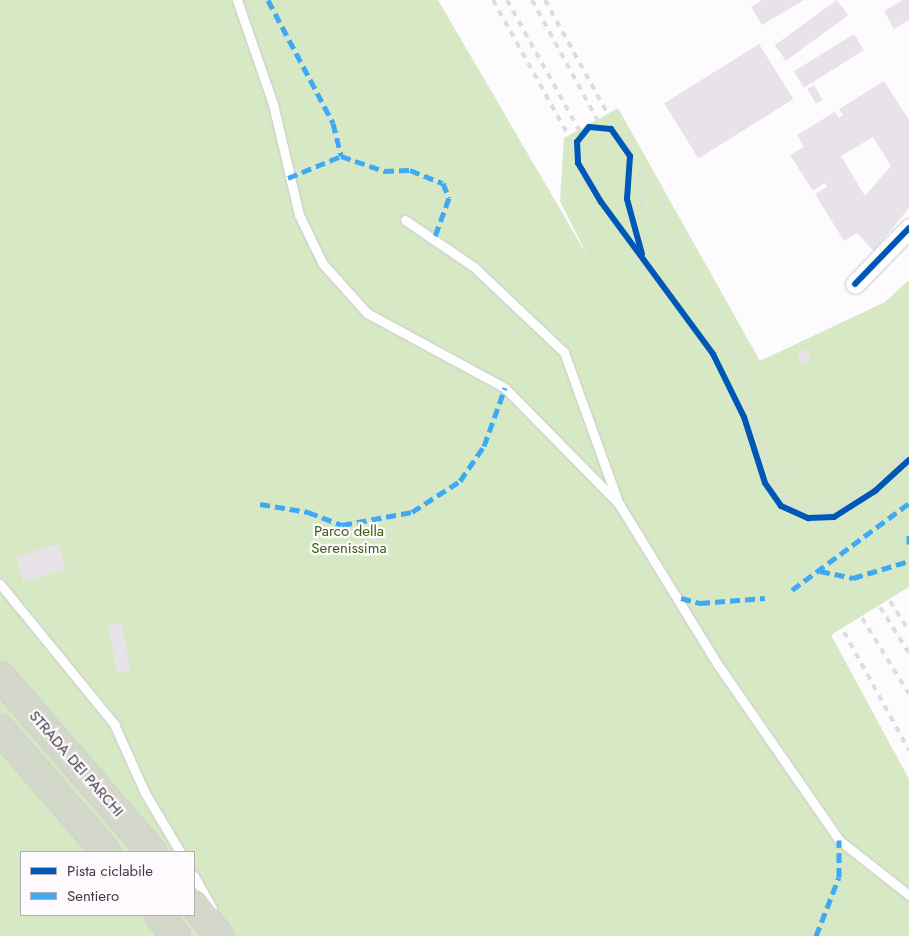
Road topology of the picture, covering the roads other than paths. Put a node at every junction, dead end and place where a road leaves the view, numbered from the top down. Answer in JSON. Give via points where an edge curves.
{"nodes":[{"id":1,"x":237,"y":0,"type":"edge"},
{"id":2,"x":405,"y":220,"type":"dead end"},
{"id":3,"x":909,"y":228,"type":"edge"},
{"id":4,"x":856,"y":284,"type":"dead end"},
{"id":5,"x":619,"y":504,"type":"junction"},
{"id":6,"x":0,"y":584,"type":"edge"},
{"id":7,"x":0,"y":676,"type":"edge"},
{"id":8,"x":0,"y":729,"type":"edge"},
{"id":9,"x":105,"y":851,"type":"edge"},
{"id":10,"x":151,"y":851,"type":"edge"},
{"id":11,"x":179,"y":851,"type":"edge"},
{"id":12,"x":195,"y":878,"type":"edge"},
{"id":13,"x":909,"y":895,"type":"edge"},
{"id":14,"x":195,"y":905,"type":"edge"},
{"id":15,"x":161,"y":916,"type":"edge"},
{"id":16,"x":176,"y":936,"type":"edge"},
{"id":17,"x":219,"y":936,"type":"edge"},
{"id":18,"x":229,"y":936,"type":"edge"}],
"edges":[{"from":1,"to":5,"type":"lane","via":[[273,104],[299,214],[323,264],[368,313],[505,388]]},
{"from":2,"to":5,"type":"lane","via":[[474,267],[564,352]]},
{"from":3,"to":4,"type":"street"},
{"from":5,"to":13,"type":"lane","via":[[718,665],[840,840]]},
{"from":6,"to":11,"type":"lane","via":[[114,724],[145,793]]},
{"from":7,"to":10,"type":"highway","name":"STRADA DEI PARCHI"},
{"from":8,"to":9,"type":"highway"},
{"from":12,"to":18,"type":"lane"},
{"from":14,"to":17,"type":"highway"},
{"from":15,"to":16,"type":"highway"}]}
